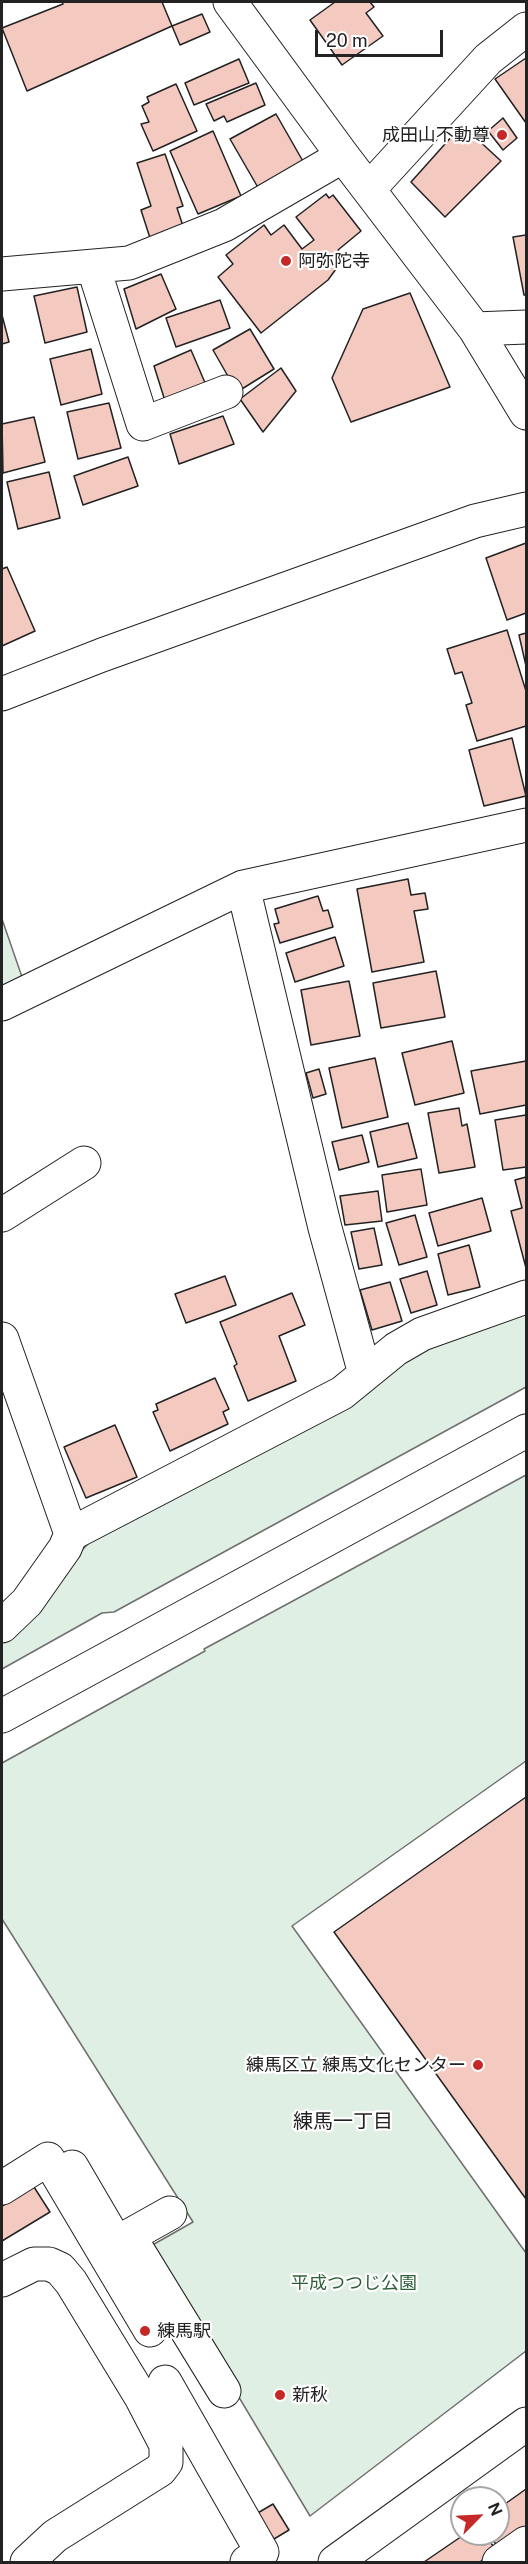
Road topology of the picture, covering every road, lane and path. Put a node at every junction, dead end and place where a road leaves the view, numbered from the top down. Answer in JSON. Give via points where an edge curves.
{"nodes":[{"id":1,"x":230,"y":2,"type":"edge"},
{"id":2,"x":526,"y":29,"type":"edge"},
{"id":3,"x":343,"y":156,"type":"junction"},
{"id":4,"x":369,"y":189,"type":"junction"},
{"id":5,"x":93,"y":266,"type":"junction"},
{"id":6,"x":2,"y":274,"type":"edge"},
{"id":7,"x":526,"y":327,"type":"edge"},
{"id":8,"x":475,"y":329,"type":"junction"},
{"id":9,"x":226,"y":392,"type":"dead end"},
{"id":10,"x":526,"y":413,"type":"edge"},
{"id":11,"x":526,"y":509,"type":"edge"},
{"id":12,"x":2,"y":694,"type":"edge"},
{"id":13,"x":526,"y":825,"type":"edge"},
{"id":14,"x":243,"y":887,"type":"junction"},
{"id":15,"x":2,"y":1004,"type":"edge"},
{"id":16,"x":84,"y":1163,"type":"dead end"},
{"id":17,"x":2,"y":1215,"type":"edge"},
{"id":18,"x":526,"y":1297,"type":"edge"},
{"id":19,"x":2,"y":1339,"type":"edge"},
{"id":20,"x":365,"y":1374,"type":"junction"},
{"id":21,"x":526,"y":1431,"type":"edge"},
{"id":22,"x":71,"y":1534,"type":"junction"},
{"id":23,"x":2,"y":1626,"type":"edge"},
{"id":24,"x":2,"y":1716,"type":"edge"},
{"id":25,"x":58,"y":2175,"type":"junction"},
{"id":26,"x":2,"y":2188,"type":"edge"},
{"id":27,"x":170,"y":2213,"type":"dead end"},
{"id":28,"x":2,"y":2280,"type":"edge"},
{"id":29,"x":157,"y":2283,"type":"junction"},
{"id":30,"x":150,"y":2330,"type":"dead end"},
{"id":31,"x":165,"y":2382,"type":"dead end"},
{"id":32,"x":224,"y":2391,"type":"dead end"},
{"id":33,"x":526,"y":2424,"type":"edge"},
{"id":34,"x":526,"y":2543,"type":"edge"},
{"id":35,"x":27,"y":2562,"type":"edge"},
{"id":36,"x":247,"y":2562,"type":"edge"},
{"id":37,"x":335,"y":2562,"type":"edge"},
{"id":38,"x":499,"y":2562,"type":"edge"}],
"edges":[{"from":1,"to":3,"type":"street"},
{"from":2,"to":4,"type":"street","via":[[488,59]]},
{"from":3,"to":4,"type":"street"},
{"from":3,"to":5,"type":"street","via":[[224,225],[129,264]]},
{"from":4,"to":8,"type":"street"},
{"from":5,"to":6,"type":"street"},
{"from":5,"to":9,"type":"street","via":[[143,424]]},
{"from":7,"to":8,"type":"street"},
{"from":8,"to":10,"type":"street"},
{"from":11,"to":12,"type":"street","via":[[475,521]]},
{"from":13,"to":14,"type":"street"},
{"from":14,"to":15,"type":"street"},
{"from":14,"to":20,"type":"street","via":[[325,1228]]},
{"from":16,"to":17,"type":"street"},
{"from":18,"to":20,"type":"street","via":[[422,1334]]},
{"from":19,"to":22,"type":"street"},
{"from":20,"to":22,"type":"street","via":[[342,1393]]},
{"from":21,"to":24,"type":"street"},
{"from":22,"to":23,"type":"street","via":[[27,1602]]},
{"from":25,"to":26,"type":"street","via":[[48,2159]]},
{"from":25,"to":29,"type":"street","via":[[72,2167],[144,2290]]},
{"from":25,"to":30,"type":"street"},
{"from":27,"to":29,"type":"street","via":[[129,2236]]},
{"from":28,"to":35,"type":"street","via":[[34,2264],[49,2264],[60,2270],[124,2368],[166,2445],[166,2462],[160,2470],[55,2536]]},
{"from":29,"to":32,"type":"street"},
{"from":31,"to":36,"type":"street","via":[[262,2552]]},
{"from":33,"to":37,"type":"street"},
{"from":34,"to":38,"type":"street"}]}
